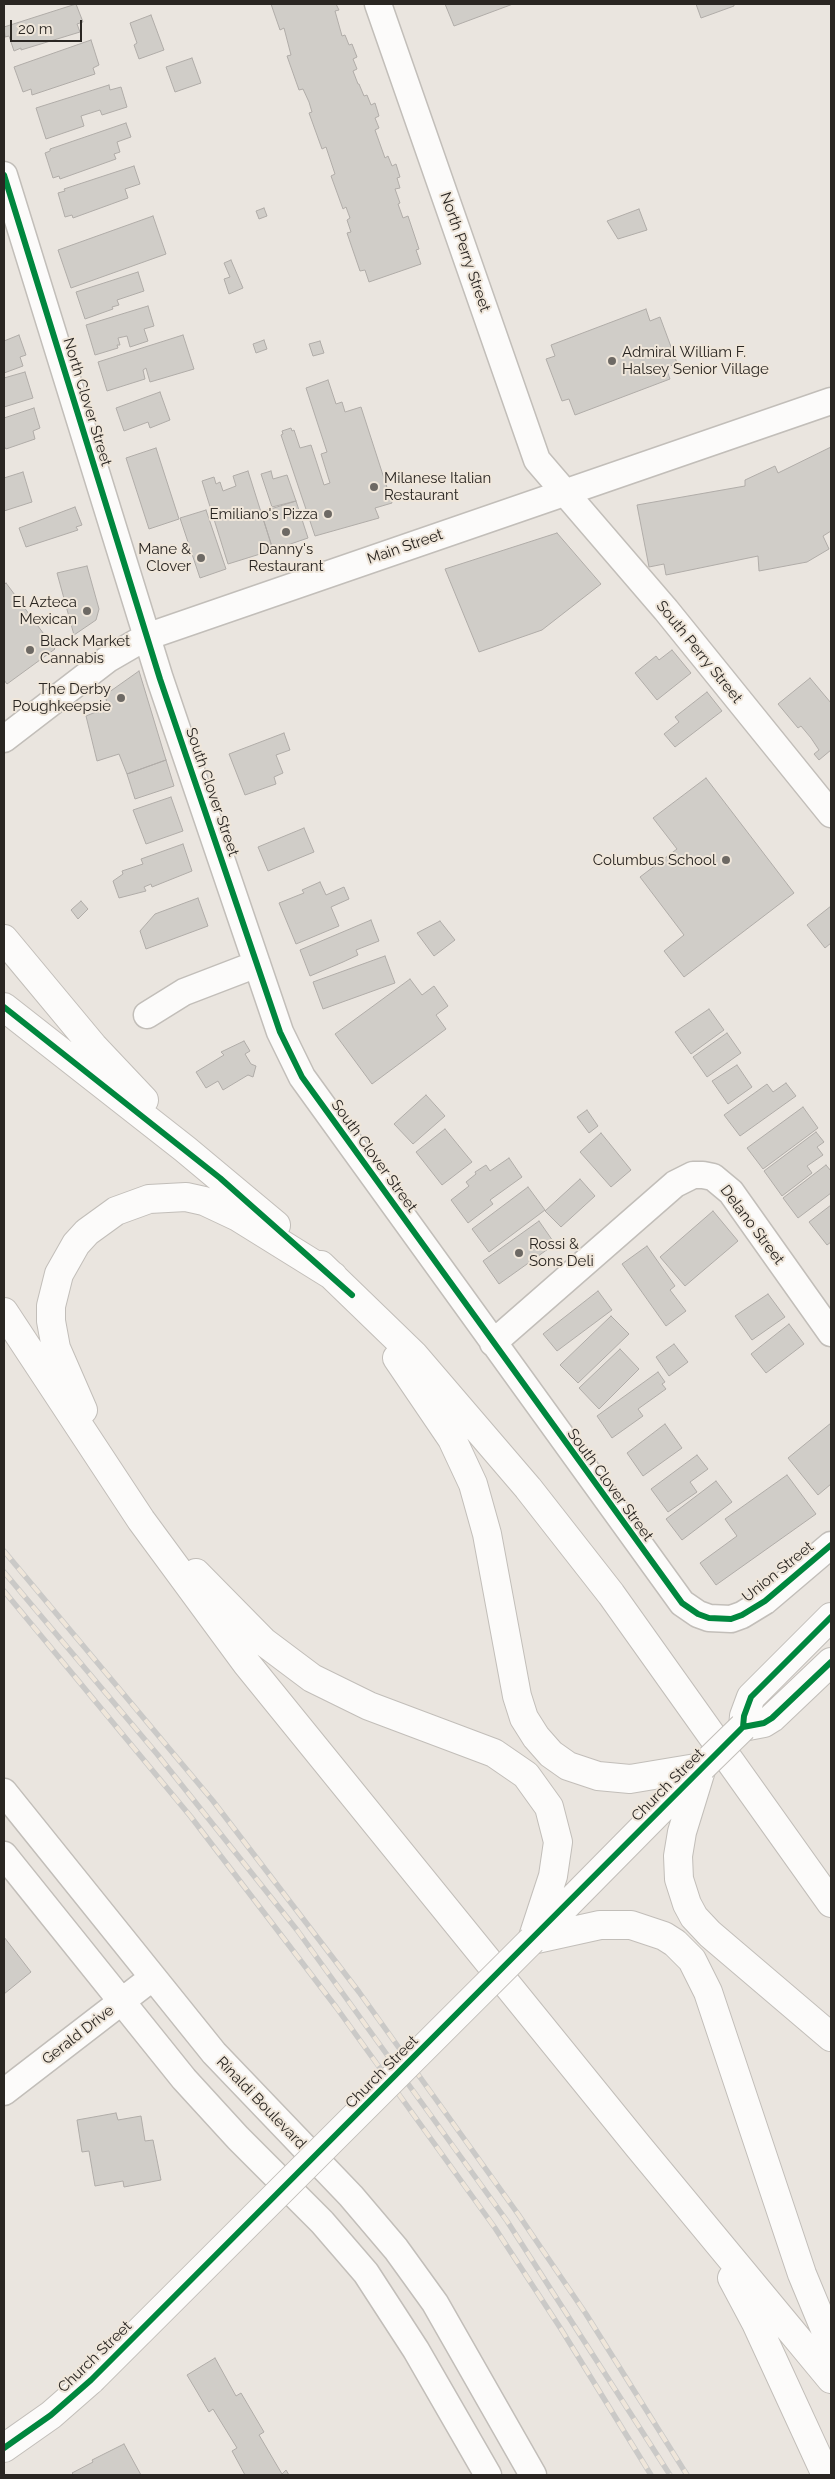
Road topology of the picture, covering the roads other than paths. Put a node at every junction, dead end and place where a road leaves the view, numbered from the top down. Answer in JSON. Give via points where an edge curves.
{"nodes":[{"id":1,"x":378,"y":4,"type":"edge"},
{"id":2,"x":4,"y":175,"type":"edge"},
{"id":3,"x":831,"y":401,"type":"edge"},
{"id":4,"x":564,"y":492,"type":"junction"},
{"id":5,"x":146,"y":636,"type":"junction"},
{"id":6,"x":4,"y":739,"type":"edge"},
{"id":7,"x":831,"y":814,"type":"edge"},
{"id":8,"x":4,"y":938,"type":"edge"},
{"id":9,"x":256,"y":964,"type":"junction"},
{"id":10,"x":4,"y":1007,"type":"edge"},
{"id":11,"x":147,"y":1015,"type":"dead end"},
{"id":12,"x":220,"y":1178,"type":"junction"},
{"id":13,"x":343,"y":1285,"type":"junction"},
{"id":14,"x":4,"y":1312,"type":"edge"},
{"id":15,"x":4,"y":1327,"type":"edge"},
{"id":16,"x":831,"y":1333,"type":"edge"},
{"id":17,"x":492,"y":1343,"type":"junction"},
{"id":18,"x":43,"y":1374,"type":"junction"},
{"id":19,"x":125,"y":1497,"type":"junction"},
{"id":20,"x":831,"y":1545,"type":"edge"},
{"id":21,"x":831,"y":1617,"type":"edge"},
{"id":22,"x":708,"y":1618,"type":"joint"},
{"id":23,"x":831,"y":1662,"type":"edge"},
{"id":24,"x":743,"y":1727,"type":"junction"},
{"id":25,"x":702,"y":1767,"type":"junction"},
{"id":26,"x":4,"y":1792,"type":"edge"},
{"id":27,"x":4,"y":1855,"type":"edge"},
{"id":28,"x":831,"y":1902,"type":"edge"},
{"id":29,"x":532,"y":1940,"type":"junction"},
{"id":30,"x":152,"y":1978,"type":"junction"},
{"id":31,"x":120,"y":2002,"type":"junction"},
{"id":32,"x":831,"y":2037,"type":"edge"},
{"id":33,"x":4,"y":2092,"type":"edge"},
{"id":34,"x":692,"y":2212,"type":"junction"},
{"id":35,"x":831,"y":2344,"type":"edge"},
{"id":36,"x":831,"y":2379,"type":"edge"},
{"id":37,"x":4,"y":2448,"type":"edge"},
{"id":38,"x":488,"y":2475,"type":"edge"},
{"id":39,"x":533,"y":2475,"type":"edge"},
{"id":40,"x":826,"y":2475,"type":"edge"}],
"edges":[{"from":1,"to":4,"type":"street","name":"North Perry Street","via":[[537,460]]},
{"from":2,"to":5,"type":"street","name":"North Clover Street"},
{"from":3,"to":4,"type":"street","name":"Main Street"},
{"from":4,"to":5,"type":"street","name":"Main Street"},
{"from":4,"to":7,"type":"street","name":"South Perry Street","via":[[666,610]]},
{"from":5,"to":6,"type":"street","name":"Main Street","via":[[108,659]]},
{"from":5,"to":9,"type":"street","name":"South Clover Street"},
{"from":8,"to":12,"type":"highway","via":[[93,1046]]},
{"from":9,"to":11,"type":"street","via":[[184,992]]},
{"from":9,"to":17,"type":"street","name":"South Clover Street","via":[[280,1032],[302,1077]]},
{"from":10,"to":12,"type":"highway"},
{"from":12,"to":13,"type":"highway"},
{"from":13,"to":19,"type":"highway","via":[[222,1208],[186,1197],[132,1203],[100,1220],[86,1232],[66,1258],[59,1274],[51,1306],[53,1336],[60,1362]]},
{"from":13,"to":25,"type":"highway","via":[[442,1423],[466,1468],[487,1534],[517,1696],[524,1718],[536,1738],[568,1766],[608,1778],[630,1779]]},
{"from":13,"to":28,"type":"highway","via":[[444,1388],[555,1521],[611,1594]]},
{"from":14,"to":18,"type":"highway"},
{"from":15,"to":18,"type":"highway"},
{"from":16,"to":17,"type":"street","name":"Delano Street","via":[[731,1192],[713,1177],[693,1175],[675,1184]]},
{"from":17,"to":22,"type":"street","name":"South Clover Street","via":[[675,1596],[690,1610]]},
{"from":18,"to":19,"type":"highway"},
{"from":19,"to":29,"type":"highway","via":[[249,1629],[295,1667],[331,1689],[369,1706],[494,1753],[531,1780],[549,1807],[558,1842],[553,1876]]},
{"from":19,"to":34,"type":"highway","via":[[204,1609],[300,1733]]},
{"from":20,"to":22,"type":"street","name":"Union Street","via":[[753,1610],[730,1619]]},
{"from":21,"to":24,"type":"highway","via":[[751,1697]]},
{"from":23,"to":24,"type":"highway","via":[[772,1718]]},
{"from":24,"to":25,"type":"highway","name":"Church Street","bridge":true},
{"from":25,"to":29,"type":"highway","name":"Church Street"},
{"from":25,"to":32,"type":"highway","via":[[679,1845],[679,1879],[687,1904],[710,1934]]},
{"from":26,"to":30,"type":"street","name":"Rinaldi Boulevard"},
{"from":27,"to":31,"type":"street"},
{"from":29,"to":35,"type":"highway","via":[[600,1925],[631,1925],[664,1936],[692,1960],[708,1992],[802,2274]]},
{"from":29,"to":37,"type":"highway","name":"Church Street","bridge":true,"via":[[91,2380]]},
{"from":30,"to":31,"type":"street","name":"Gerald Drive"},
{"from":30,"to":39,"type":"street","name":"Rinaldi Boulevard","via":[[214,2053],[351,2196],[396,2248],[435,2303]]},
{"from":31,"to":33,"type":"street","name":"Gerald Drive"},
{"from":31,"to":38,"type":"street","via":[[206,2103],[311,2210],[366,2273],[416,2350]]},
{"from":34,"to":36,"type":"highway"},
{"from":34,"to":40,"type":"highway","via":[[742,2296]]}]}
